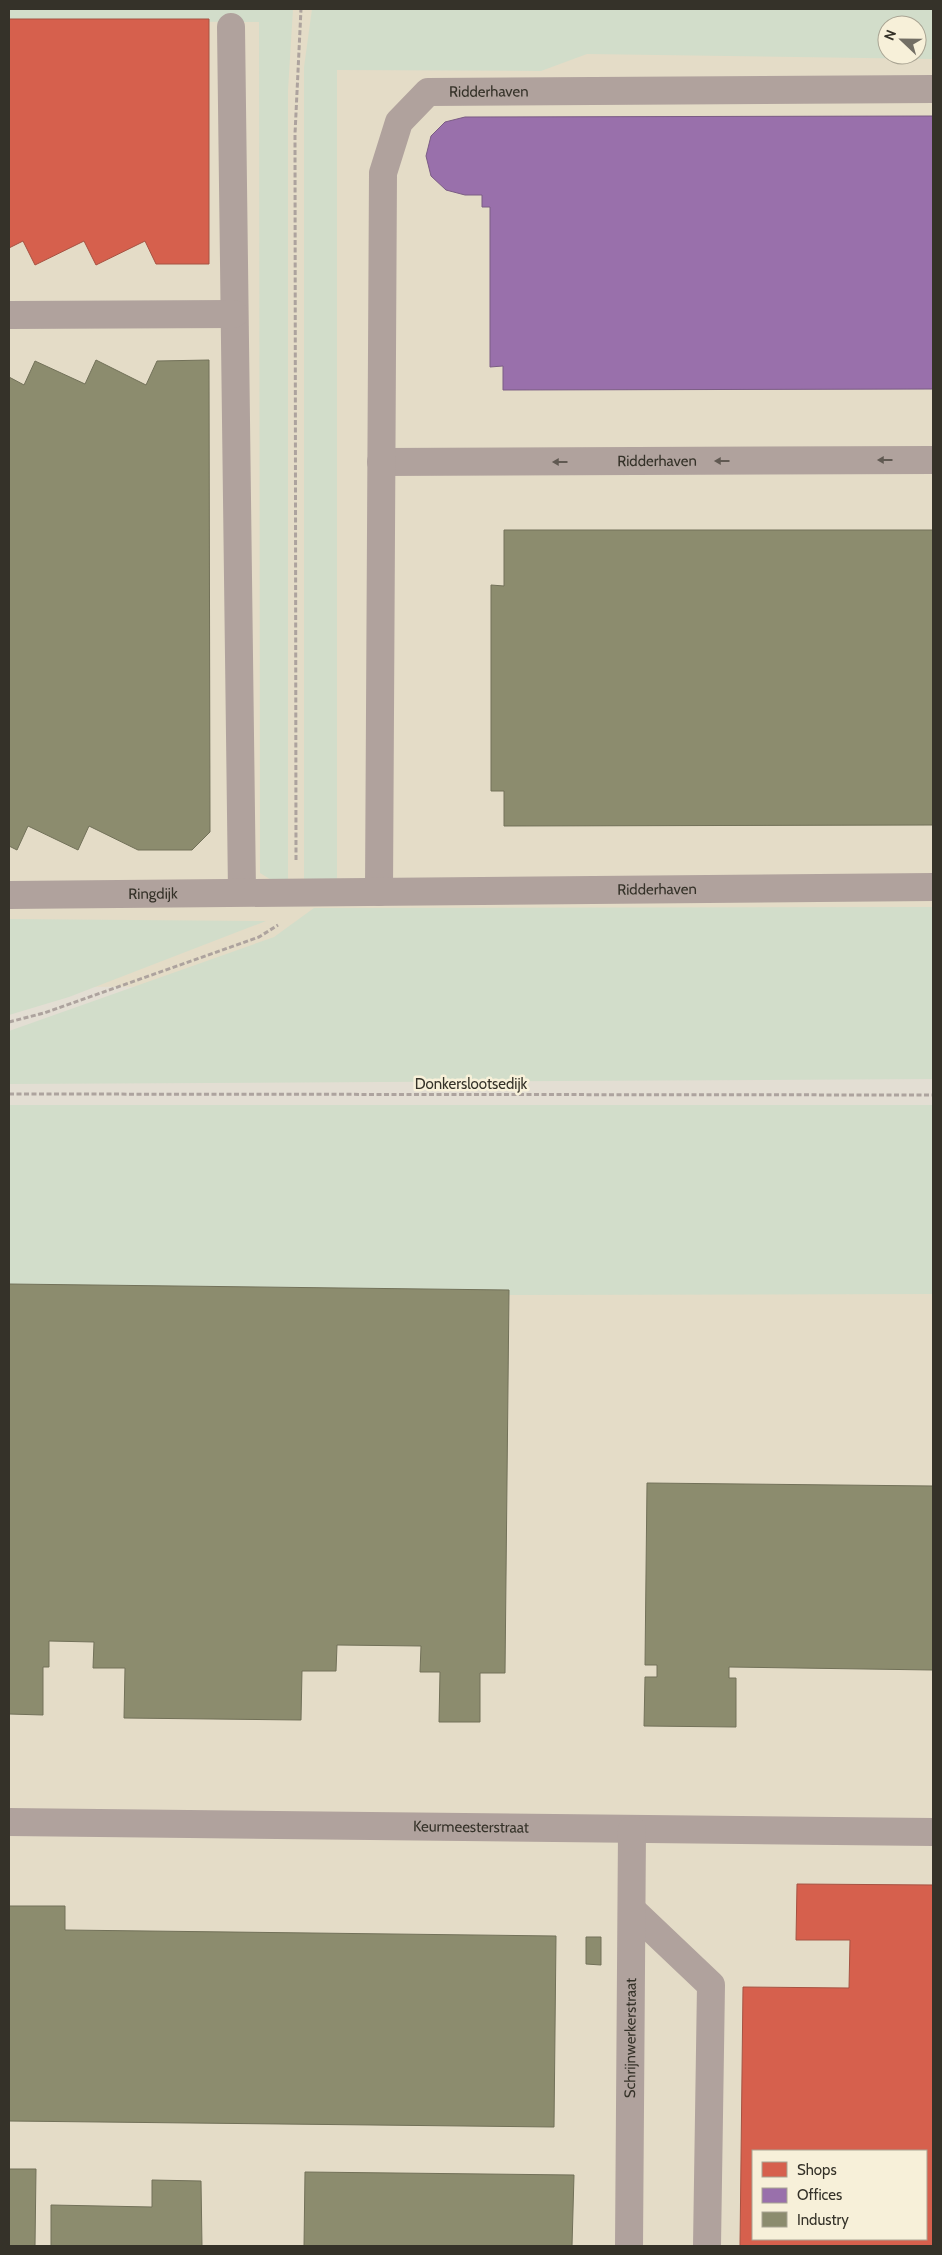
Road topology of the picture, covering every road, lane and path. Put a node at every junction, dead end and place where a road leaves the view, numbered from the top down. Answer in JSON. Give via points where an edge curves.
{"nodes":[{"id":1,"x":231,"y":27,"type":"dead end"},
{"id":2,"x":933,"y":89,"type":"edge"},
{"id":3,"x":234,"y":314,"type":"junction"},
{"id":4,"x":9,"y":315,"type":"edge"},
{"id":5,"x":933,"y":460,"type":"edge"},
{"id":6,"x":381,"y":462,"type":"junction"},
{"id":7,"x":933,"y":887,"type":"edge"},
{"id":8,"x":242,"y":892,"type":"junction"},
{"id":9,"x":296,"y":892,"type":"joint"},
{"id":10,"x":379,"y":892,"type":"junction"},
{"id":11,"x":9,"y":895,"type":"edge"},
{"id":12,"x":9,"y":1094,"type":"edge"},
{"id":13,"x":933,"y":1095,"type":"edge"},
{"id":14,"x":9,"y":1822,"type":"edge"},
{"id":15,"x":632,"y":1830,"type":"junction"},
{"id":16,"x":933,"y":1832,"type":"edge"},
{"id":17,"x":632,"y":1910,"type":"junction"},
{"id":18,"x":629,"y":2246,"type":"edge"},
{"id":19,"x":707,"y":2246,"type":"edge"}],
"edges":[{"from":1,"to":3,"type":"street"},
{"from":2,"to":6,"type":"street","name":"Ridderhaven","via":[[428,92],[399,122],[382,173]]},
{"from":3,"to":4,"type":"street"},
{"from":3,"to":8,"type":"street"},
{"from":5,"to":6,"type":"street","name":"Ridderhaven","one_way":true},
{"from":6,"to":10,"type":"street","name":"Ridderhaven"},
{"from":7,"to":10,"type":"street","name":"Ridderhaven"},
{"from":8,"to":9,"type":"street","name":"Ringdijk"},
{"from":8,"to":11,"type":"street","name":"Ringdijk"},
{"from":9,"to":10,"type":"street","name":"Ridderhaven"},
{"from":12,"to":13,"type":"path","name":"Donkerslootsedijk"},
{"from":14,"to":15,"type":"street","name":"Keurmeesterstraat"},
{"from":15,"to":16,"type":"street","name":"Keurmeesterstraat"},
{"from":15,"to":17,"type":"street","name":"Schrijnwerkerstraat"},
{"from":17,"to":18,"type":"street","name":"Schrijnwerkerstraat"},
{"from":17,"to":19,"type":"street","via":[[711,1985]]}]}
